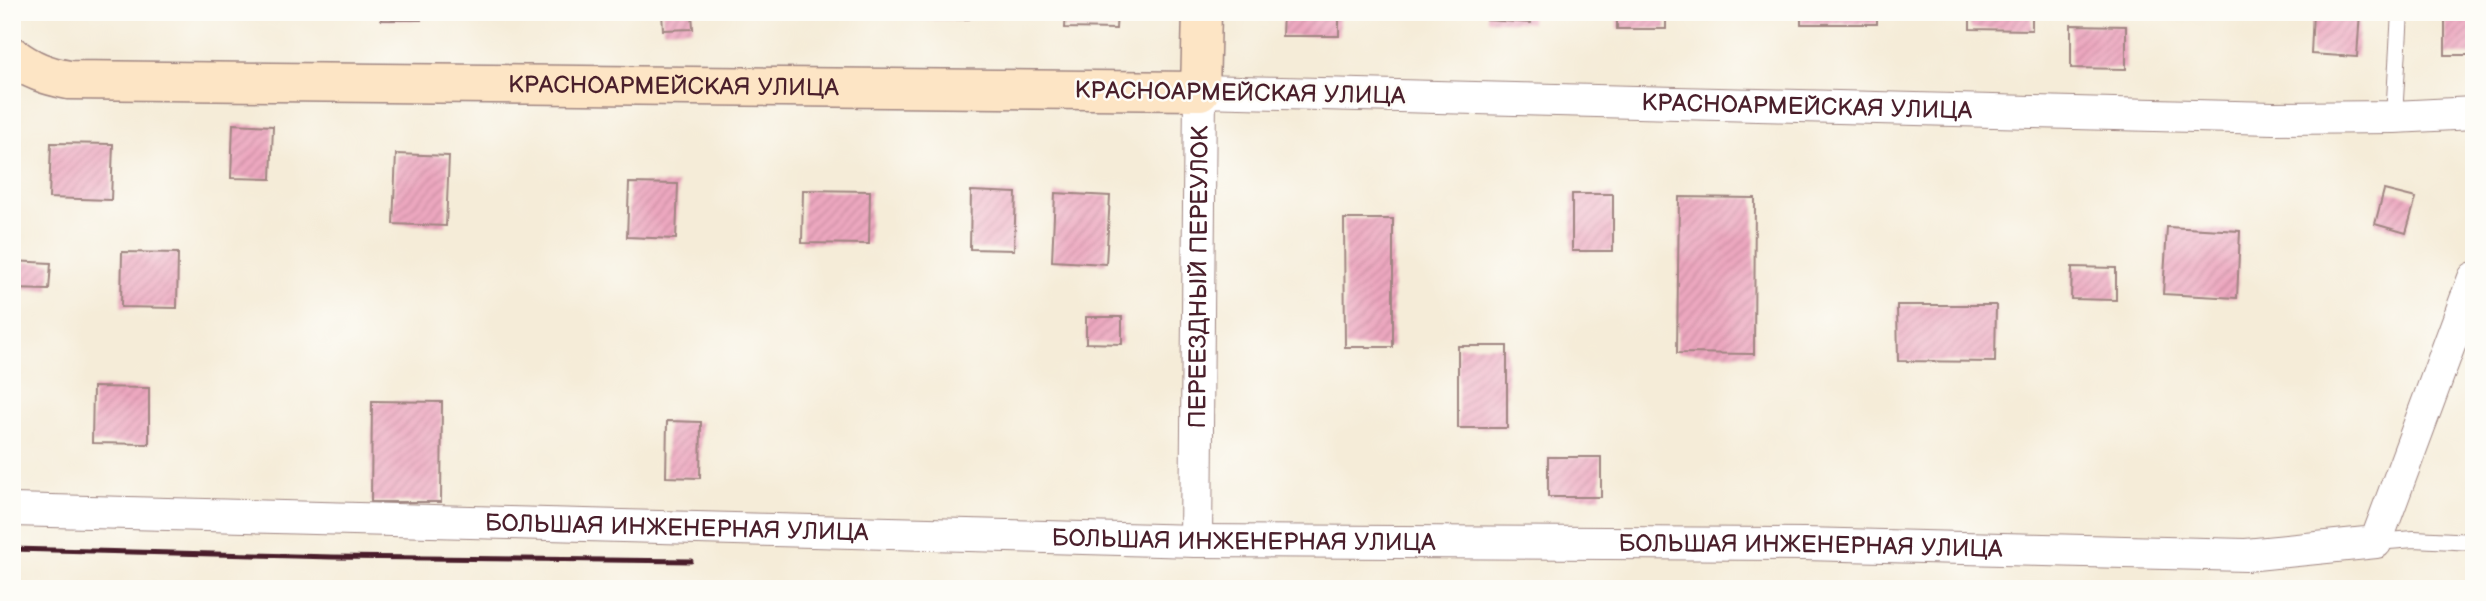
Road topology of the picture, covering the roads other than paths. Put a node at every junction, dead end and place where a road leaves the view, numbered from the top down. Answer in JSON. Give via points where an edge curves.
{"nodes":[{"id":1,"x":1202,"y":12,"type":"edge"},
{"id":2,"x":2400,"y":12,"type":"edge"},
{"id":3,"x":12,"y":56,"type":"edge"},
{"id":4,"x":1200,"y":91,"type":"junction"},
{"id":5,"x":2474,"y":113,"type":"edge"},
{"id":6,"x":2394,"y":117,"type":"junction"},
{"id":7,"x":2474,"y":278,"type":"edge"},
{"id":8,"x":12,"y":510,"type":"edge"},
{"id":9,"x":1196,"y":541,"type":"junction"},
{"id":10,"x":2376,"y":542,"type":"junction"},
{"id":11,"x":2474,"y":542,"type":"edge"}],
"edges":[{"from":1,"to":4,"type":"street","name":"ПЕРЕЕЗДНЫЙ ПЕРЕУЛОК"},
{"from":2,"to":6,"type":"lane"},
{"from":3,"to":4,"type":"street","name":"КРАСНОАРМЕЙСКАЯ УЛИЦА","via":[[46,76],[69,80]]},
{"from":4,"to":6,"type":"street","name":"КРАСНОАРМЕЙСКАЯ УЛИЦА","via":[[2274,118]]},
{"from":4,"to":9,"type":"street","name":"ПЕРЕЕЗДНЫЙ ПЕРЕУЛОК"},
{"from":5,"to":6,"type":"street","name":"КРАСНОАРМЕЙСКАЯ УЛИЦА"},
{"from":7,"to":10,"type":"street"},
{"from":8,"to":9,"type":"street","name":"БОЛЬШАЯ ИНЖЕНЕРНАЯ УЛИЦА"},
{"from":9,"to":10,"type":"street","name":"БОЛЬШАЯ ИНЖЕНЕРНАЯ УЛИЦА","via":[[1818,545],[2246,555]]},
{"from":10,"to":11,"type":"lane","name":"БОЛЬШАЯ ИНЖЕНЕРНАЯ УЛИЦА"}]}
